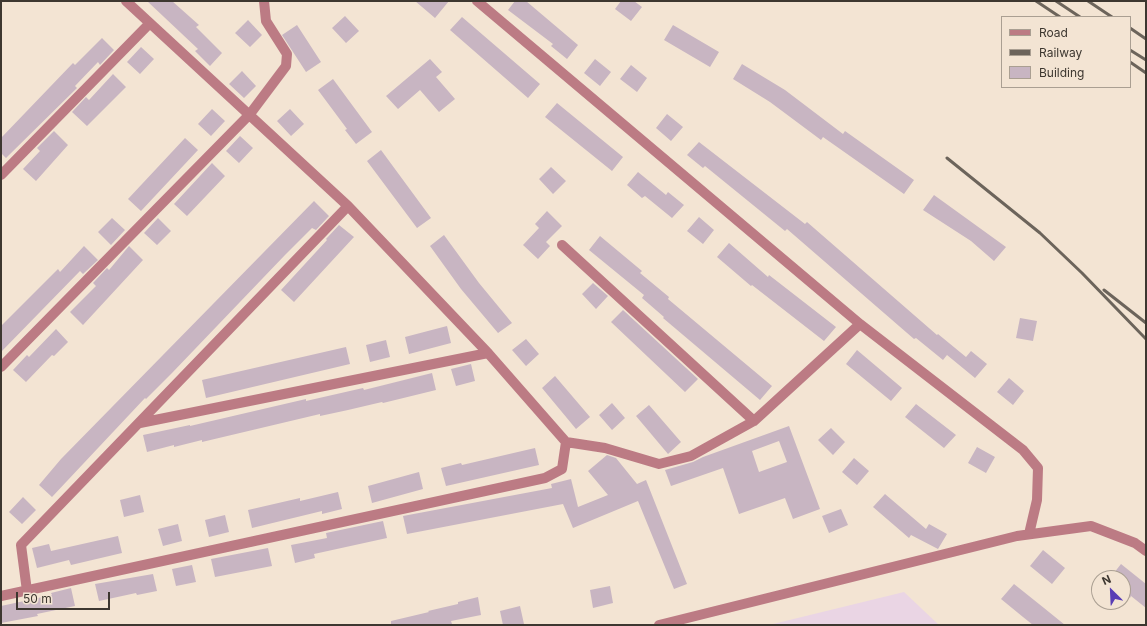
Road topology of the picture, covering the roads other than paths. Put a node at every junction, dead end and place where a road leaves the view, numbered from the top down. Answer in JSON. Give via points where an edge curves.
{"nodes":[{"id":1,"x":126,"y":1,"type":"edge"},
{"id":2,"x":264,"y":1,"type":"edge"},
{"id":3,"x":477,"y":1,"type":"edge"},
{"id":4,"x":150,"y":23,"type":"junction"},
{"id":5,"x":250,"y":114,"type":"junction"},
{"id":6,"x":1,"y":175,"type":"edge"},
{"id":7,"x":348,"y":206,"type":"junction"},
{"id":8,"x":562,"y":245,"type":"dead end"},
{"id":9,"x":860,"y":324,"type":"junction"},
{"id":10,"x":488,"y":353,"type":"junction"},
{"id":11,"x":1,"y":367,"type":"edge"},
{"id":12,"x":754,"y":421,"type":"junction"},
{"id":13,"x":140,"y":423,"type":"junction"},
{"id":14,"x":566,"y":442,"type":"junction"},
{"id":15,"x":1029,"y":534,"type":"junction"},
{"id":16,"x":1146,"y":551,"type":"edge"},
{"id":17,"x":27,"y":591,"type":"junction"},
{"id":18,"x":1,"y":596,"type":"edge"},
{"id":19,"x":659,"y":625,"type":"edge"}],
"edges":[{"from":1,"to":4,"type":"street"},
{"from":2,"to":5,"type":"street","via":[[266,21],[287,54],[286,66]]},
{"from":3,"to":9,"type":"street"},
{"from":4,"to":5,"type":"street"},
{"from":4,"to":6,"type":"street"},
{"from":5,"to":7,"type":"street"},
{"from":5,"to":11,"type":"street"},
{"from":7,"to":10,"type":"street"},
{"from":7,"to":13,"type":"street"},
{"from":8,"to":12,"type":"street"},
{"from":9,"to":12,"type":"street"},
{"from":9,"to":15,"type":"street","via":[[1023,450],[1038,468],[1037,500]]},
{"from":10,"to":13,"type":"street"},
{"from":10,"to":14,"type":"street"},
{"from":12,"to":14,"type":"street","via":[[691,456],[659,464],[605,448]]},
{"from":13,"to":17,"type":"street","via":[[21,545]]},
{"from":14,"to":17,"type":"street","via":[[562,469],[545,478]]},
{"from":15,"to":16,"type":"street","via":[[1091,526],[1135,543]]},
{"from":15,"to":19,"type":"street"},
{"from":17,"to":18,"type":"street"}]}
